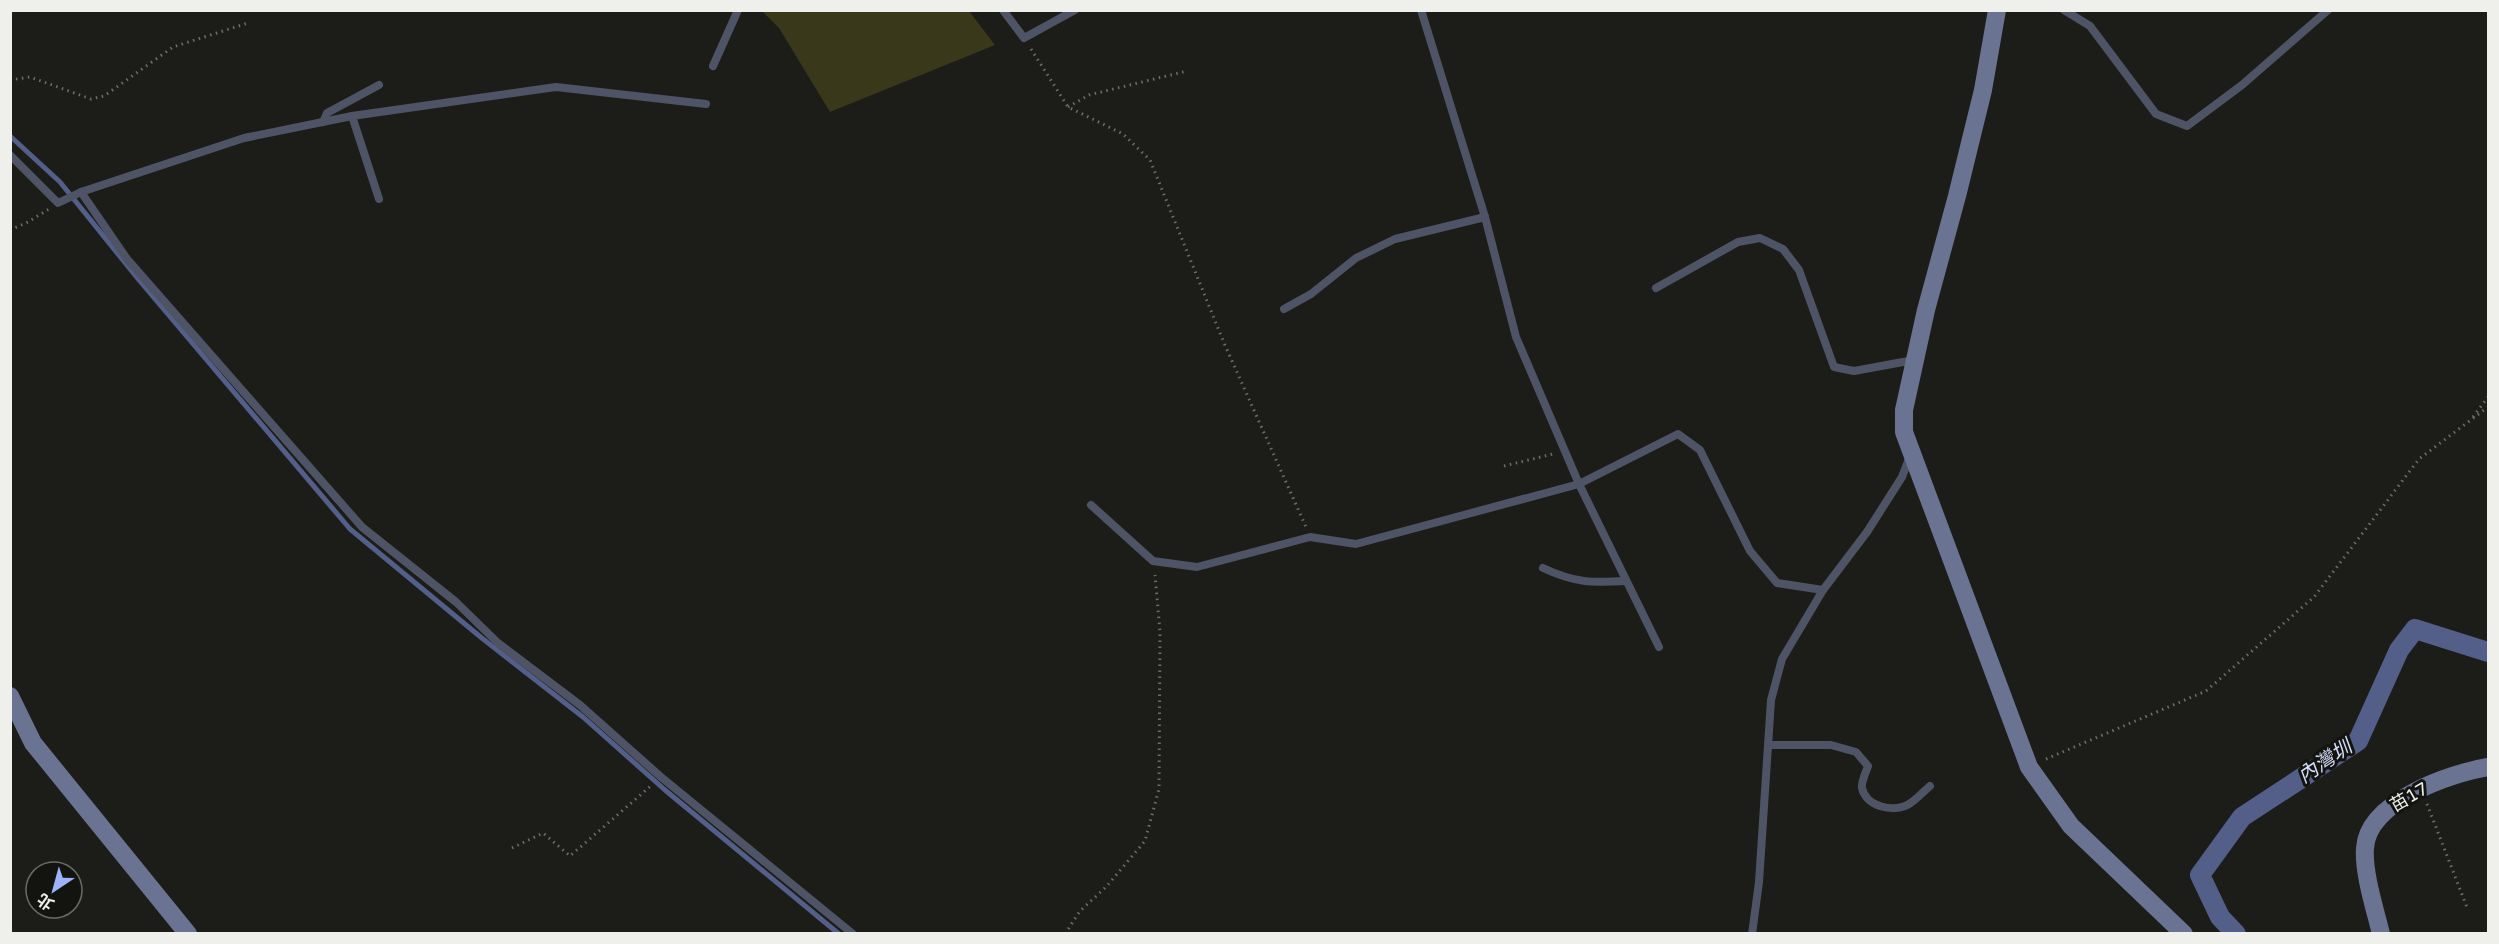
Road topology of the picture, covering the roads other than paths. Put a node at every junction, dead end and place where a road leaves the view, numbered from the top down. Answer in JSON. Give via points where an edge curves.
{"nodes":[{"id":1,"x":738,"y":10,"type":"edge"},
{"id":2,"x":1003,"y":10,"type":"edge"},
{"id":3,"x":1075,"y":10,"type":"edge"},
{"id":4,"x":1421,"y":10,"type":"edge"},
{"id":5,"x":1997,"y":10,"type":"edge"},
{"id":6,"x":2064,"y":10,"type":"edge"},
{"id":7,"x":2328,"y":10,"type":"edge"},
{"id":8,"x":713,"y":66,"type":"dead end"},
{"id":9,"x":379,"y":85,"type":"dead end"},
{"id":10,"x":706,"y":104,"type":"dead end"},
{"id":11,"x":352,"y":116,"type":"junction"},
{"id":12,"x":323,"y":122,"type":"junction"},
{"id":13,"x":10,"y":155,"type":"edge"},
{"id":14,"x":81,"y":192,"type":"junction"},
{"id":15,"x":378,"y":199,"type":"dead end"},
{"id":16,"x":1485,"y":217,"type":"junction"},
{"id":17,"x":1656,"y":288,"type":"dead end"},
{"id":18,"x":1284,"y":309,"type":"dead end"},
{"id":19,"x":1915,"y":360,"type":"junction"},
{"id":20,"x":1911,"y":454,"type":"junction"},
{"id":21,"x":1579,"y":484,"type":"junction"},
{"id":22,"x":1091,"y":505,"type":"dead end"},
{"id":23,"x":1543,"y":568,"type":"dead end"},
{"id":24,"x":1626,"y":581,"type":"junction"},
{"id":25,"x":1823,"y":590,"type":"junction"},
{"id":26,"x":1659,"y":647,"type":"dead end"},
{"id":27,"x":10,"y":696,"type":"edge"},
{"id":28,"x":1769,"y":745,"type":"junction"},
{"id":29,"x":2488,"y":767,"type":"edge"},
{"id":30,"x":1930,"y":786,"type":"dead end"},
{"id":31,"x":188,"y":933,"type":"edge"},
{"id":32,"x":853,"y":933,"type":"edge"},
{"id":33,"x":1752,"y":933,"type":"edge"},
{"id":34,"x":2184,"y":933,"type":"edge"},
{"id":35,"x":2381,"y":933,"type":"edge"}],
"edges":[{"from":1,"to":8,"type":"lane"},
{"from":2,"to":3,"type":"lane","via":[[1024,38]]},
{"from":4,"to":16,"type":"lane"},
{"from":5,"to":19,"type":"street","via":[[1983,90]]},
{"from":6,"to":7,"type":"lane","via":[[2090,26],[2156,114],[2187,126],[2242,85]]},
{"from":9,"to":12,"type":"lane","via":[[327,112]]},
{"from":10,"to":11,"type":"lane","via":[[556,87]]},
{"from":11,"to":12,"type":"lane"},
{"from":11,"to":15,"type":"lane"},
{"from":12,"to":14,"type":"lane","via":[[244,138]]},
{"from":13,"to":14,"type":"lane","via":[[58,203]]},
{"from":14,"to":32,"type":"lane","via":[[127,259],[362,527]]},
{"from":16,"to":18,"type":"lane","via":[[1395,239],[1356,258],[1311,294]]},
{"from":16,"to":21,"type":"lane","via":[[1516,337]]},
{"from":17,"to":19,"type":"lane","via":[[1738,242],[1760,238],[1783,249],[1799,270],[1834,367],[1854,371]]},
{"from":19,"to":20,"type":"street","via":[[1904,410]]},
{"from":20,"to":25,"type":"lane","via":[[1902,477],[1867,532]]},
{"from":20,"to":34,"type":"street","via":[[2029,767],[2071,826]]},
{"from":21,"to":22,"type":"lane","via":[[1356,544],[1310,537],[1197,567],[1154,561]]},
{"from":21,"to":24,"type":"lane"},
{"from":21,"to":25,"type":"lane","via":[[1678,434],[1700,450],[1750,551],[1777,583]]},
{"from":23,"to":24,"type":"lane","via":[[1564,579],[1591,583]]},
{"from":24,"to":26,"type":"lane"},
{"from":25,"to":28,"type":"lane","via":[[1782,659],[1772,700]]},
{"from":27,"to":31,"type":"street","via":[[33,743]]},
{"from":28,"to":30,"type":"lane","via":[[1831,745],[1856,752],[1868,766],[1862,786],[1866,797],[1892,810],[1908,805]]},
{"from":28,"to":33,"type":"lane"},
{"from":29,"to":35,"type":"street","name":"苗17","number":"苗17","via":[[2420,788],[2380,814],[2365,847]]}]}
